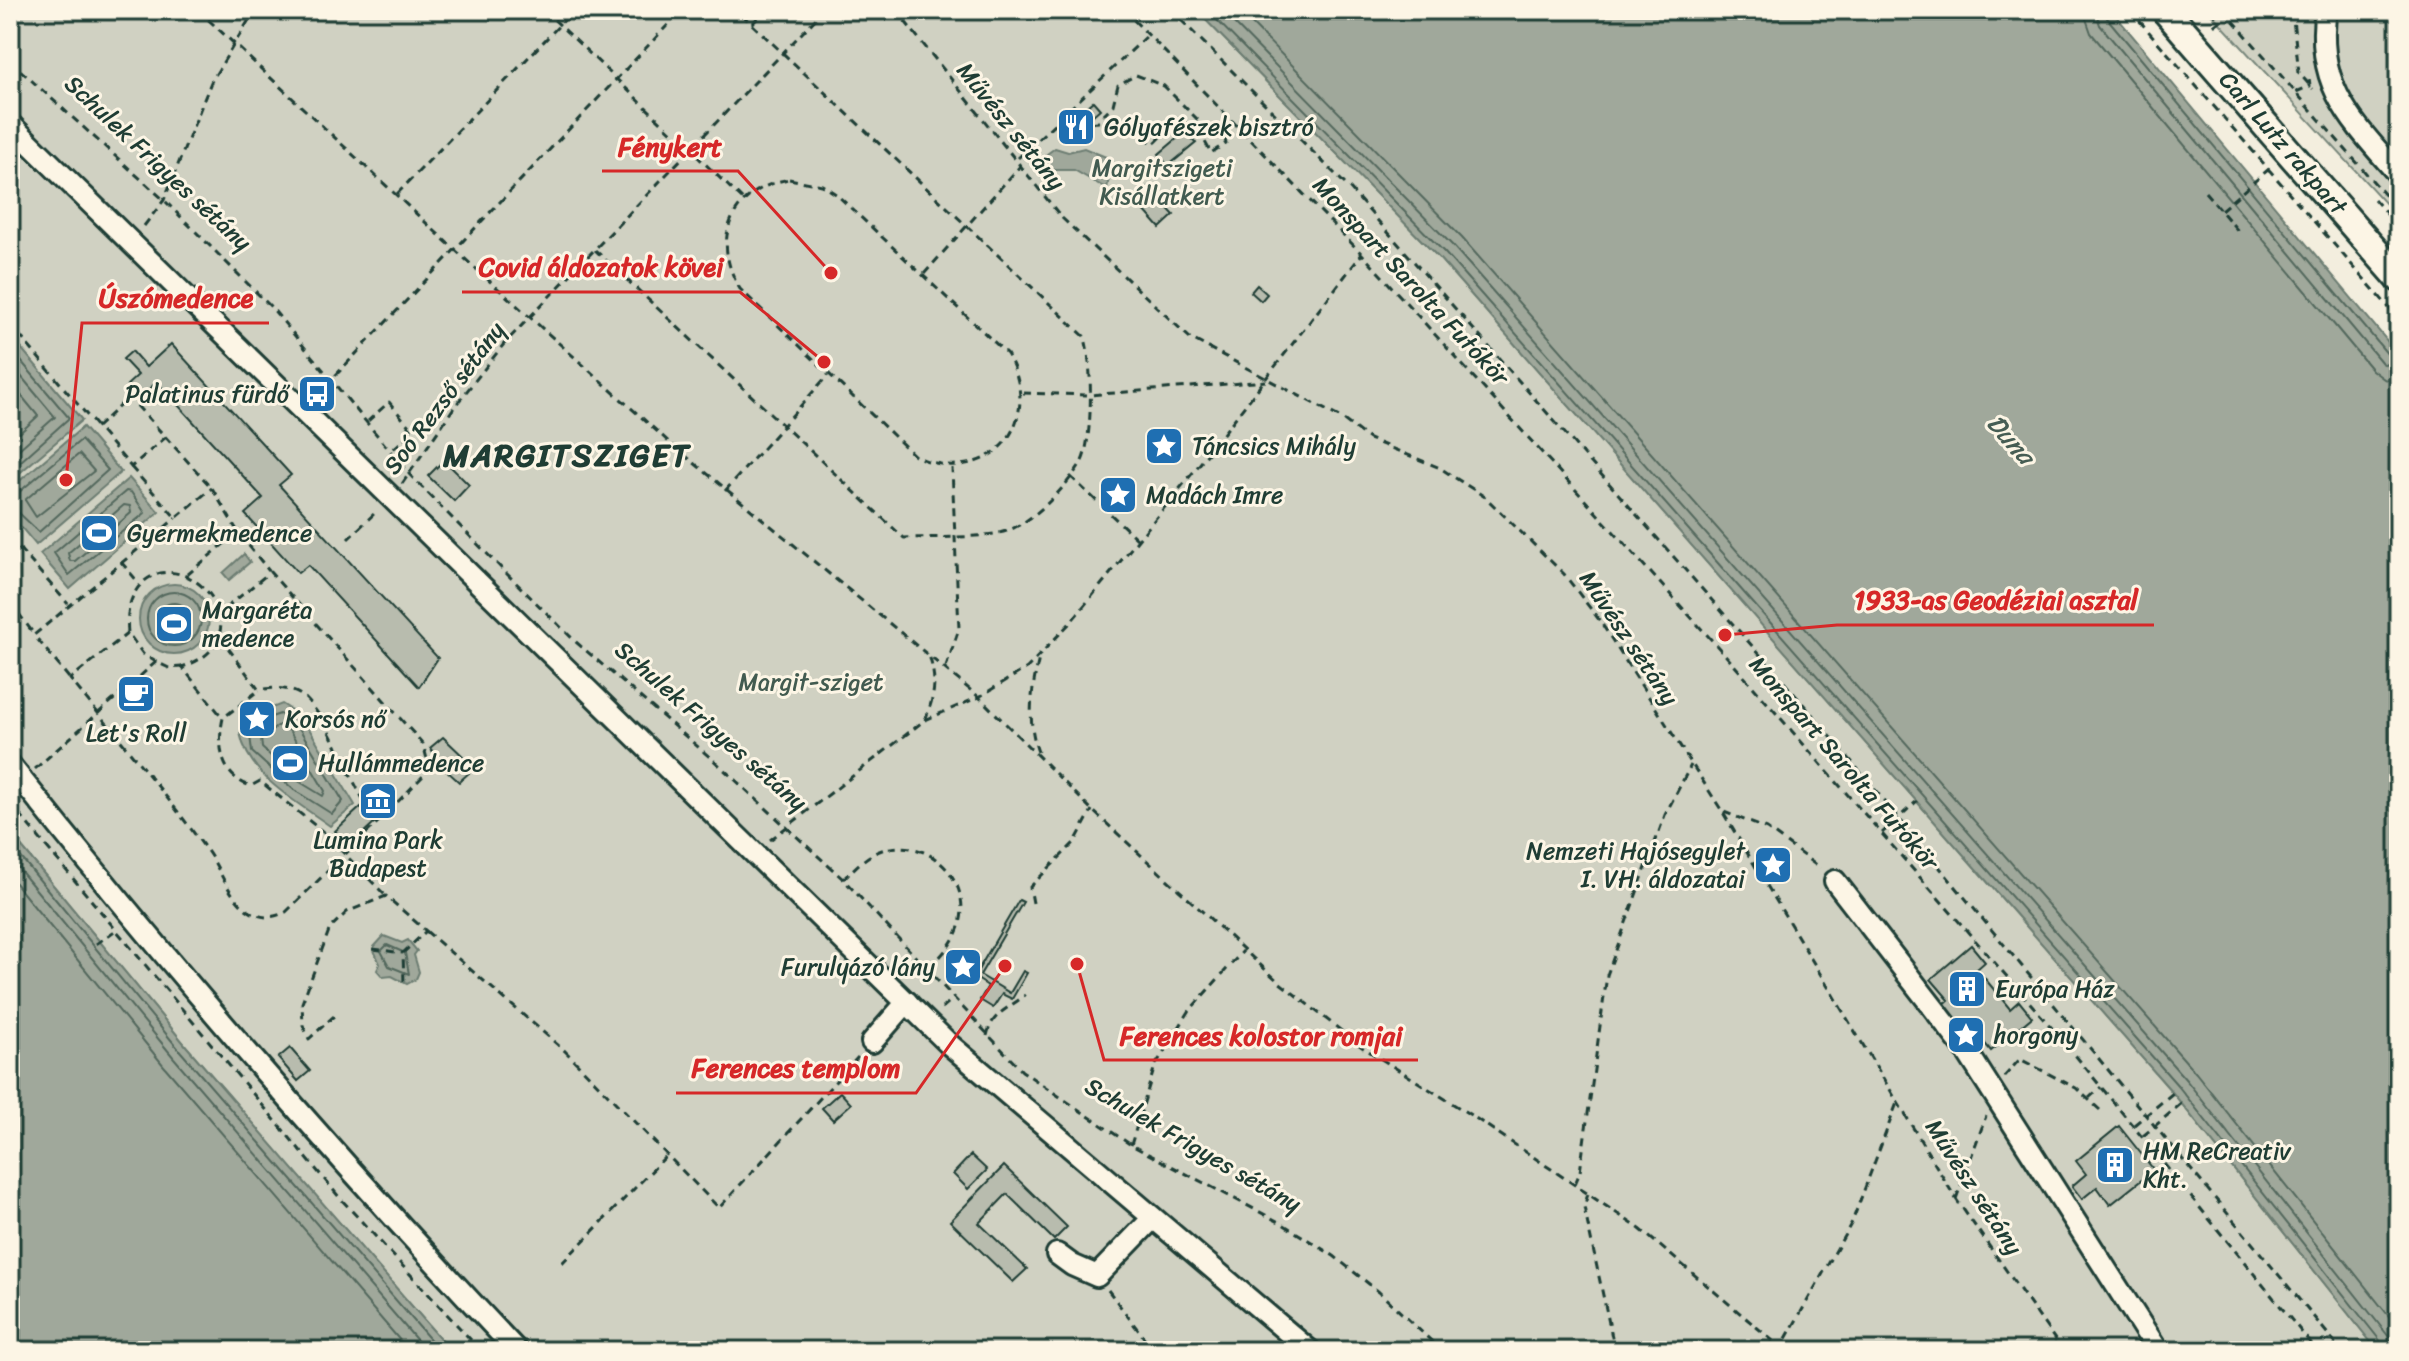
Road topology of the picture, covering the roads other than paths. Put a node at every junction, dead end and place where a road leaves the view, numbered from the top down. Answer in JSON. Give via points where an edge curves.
{"nodes":[{"id":1,"x":2165,"y":10,"type":"edge"},
{"id":2,"x":2326,"y":10,"type":"edge"},
{"id":3,"x":10,"y":124,"type":"edge"},
{"id":4,"x":2399,"y":175,"type":"edge"},
{"id":5,"x":2399,"y":278,"type":"edge"},
{"id":6,"x":16,"y":772,"type":"edge"},
{"id":7,"x":1835,"y":881,"type":"road end"},
{"id":8,"x":907,"y":1002,"type":"junction"},
{"id":9,"x":872,"y":1042,"type":"road end"},
{"id":10,"x":1153,"y":1218,"type":"junction"},
{"id":11,"x":1057,"y":1254,"type":"dead end"},
{"id":12,"x":517,"y":1351,"type":"edge"},
{"id":13,"x":1310,"y":1351,"type":"edge"},
{"id":14,"x":2158,"y":1351,"type":"edge"}],
"edges":[{"from":1,"to":5,"type":"main road","name":"Carl Lutz rakpart"},
{"from":2,"to":4,"type":"street","via":[[2325,57],[2342,110]]},
{"from":3,"to":8,"type":"street"},
{"from":6,"to":12,"type":"street","via":[[295,1106]]},
{"from":7,"to":14,"type":"street","via":[[1966,1050]]},
{"from":8,"to":9,"type":"street"},
{"from":8,"to":10,"type":"street","via":[[996,1087]]},
{"from":10,"to":11,"type":"street","via":[[1097,1276]]},
{"from":10,"to":13,"type":"street"}]}
